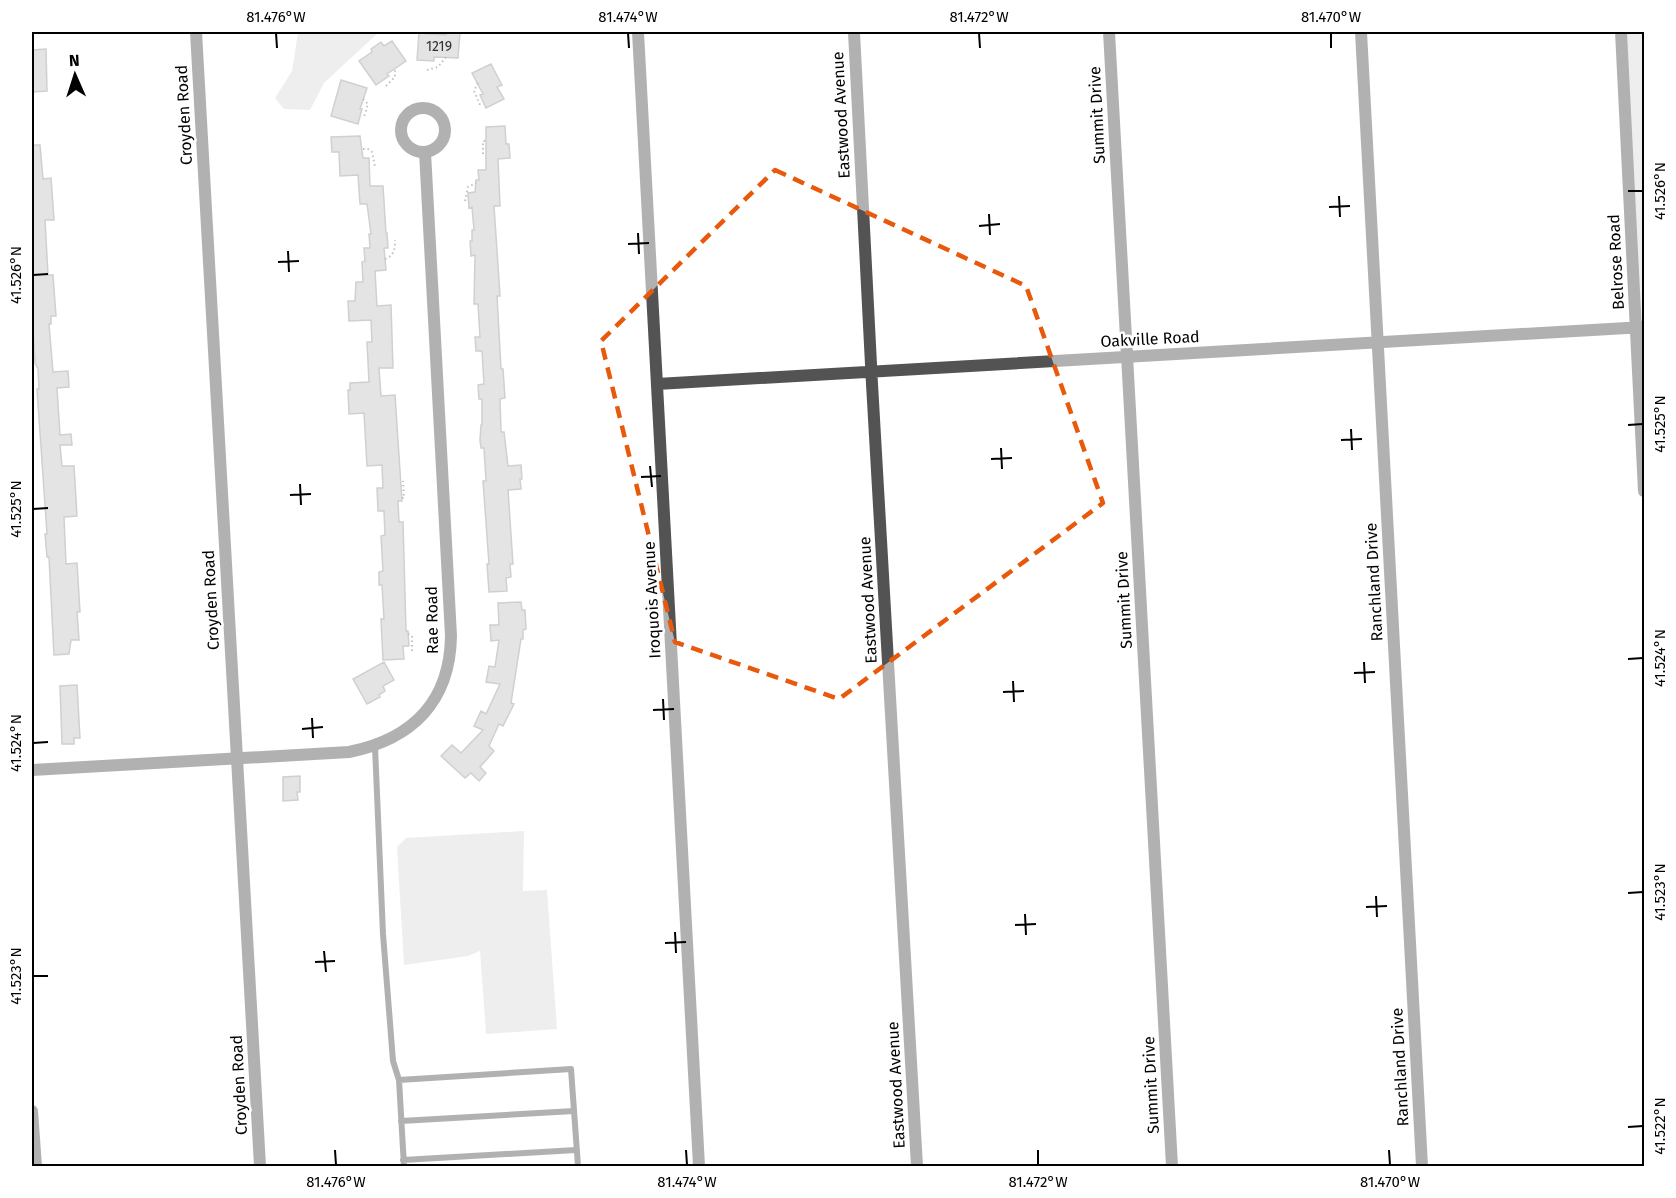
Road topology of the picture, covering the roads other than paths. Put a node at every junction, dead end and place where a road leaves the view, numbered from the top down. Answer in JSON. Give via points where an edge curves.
{"nodes":[{"id":1,"x":196,"y":32,"type":"edge"},
{"id":2,"x":638,"y":32,"type":"edge"},
{"id":3,"x":854,"y":32,"type":"edge"},
{"id":4,"x":1109,"y":32,"type":"edge"},
{"id":5,"x":1361,"y":32,"type":"edge"},
{"id":6,"x":1621,"y":32,"type":"edge"},
{"id":7,"x":425,"y":152,"type":"dead end"},
{"id":8,"x":1640,"y":328,"type":"edge"},
{"id":9,"x":1377,"y":344,"type":"junction"},
{"id":10,"x":1127,"y":357,"type":"junction"},
{"id":11,"x":871,"y":372,"type":"junction"},
{"id":12,"x":657,"y":384,"type":"junction"},
{"id":13,"x":1644,"y":491,"type":"edge"},
{"id":14,"x":375,"y":747,"type":"junction"},
{"id":15,"x":237,"y":758,"type":"junction"},
{"id":16,"x":32,"y":770,"type":"edge"},
{"id":17,"x":399,"y":1080,"type":"junction"},
{"id":18,"x":32,"y":1110,"type":"edge"},
{"id":19,"x":574,"y":1111,"type":"junction"},
{"id":20,"x":401,"y":1121,"type":"junction"},
{"id":21,"x":576,"y":1150,"type":"junction"},
{"id":22,"x":404,"y":1163,"type":"edge"},
{"id":23,"x":36,"y":1167,"type":"edge"},
{"id":24,"x":260,"y":1167,"type":"edge"},
{"id":25,"x":578,"y":1167,"type":"edge"},
{"id":26,"x":699,"y":1167,"type":"edge"},
{"id":27,"x":917,"y":1167,"type":"edge"},
{"id":28,"x":1172,"y":1167,"type":"edge"},
{"id":29,"x":1422,"y":1167,"type":"edge"}],
"edges":[{"from":1,"to":15,"type":"street","name":"Croyden Road"},
{"from":2,"to":12,"type":"street","name":"Iroquois Avenue"},
{"from":3,"to":11,"type":"street","name":"Eastwood Avenue"},
{"from":4,"to":10,"type":"street","name":"Summit Drive"},
{"from":5,"to":9,"type":"street","name":"Ranchland Drive"},
{"from":6,"to":8,"type":"street","name":"Belrose Road"},
{"from":7,"to":14,"type":"street","name":"Rae Road","via":[[451,650],[444,682],[424,712],[410,727]]},
{"from":8,"to":9,"type":"street","name":"Oakville Road"},
{"from":8,"to":13,"type":"street","name":"Belrose Road"},
{"from":9,"to":10,"type":"street","name":"Oakville Road"},
{"from":9,"to":29,"type":"street","name":"Ranchland Drive"},
{"from":10,"to":11,"type":"street","name":"Oakville Road"},
{"from":10,"to":28,"type":"street","name":"Summit Drive"},
{"from":11,"to":12,"type":"street","name":"Oakville Road"},
{"from":11,"to":27,"type":"street","name":"Eastwood Avenue"},
{"from":12,"to":26,"type":"street","name":"Iroquois Avenue"},
{"from":14,"to":15,"type":"street","name":"Rae Road"},
{"from":14,"to":17,"type":"lane","via":[[383,934],[393,1061]]},
{"from":15,"to":16,"type":"street","name":"Rae Road"},
{"from":15,"to":24,"type":"street","name":"Croyden Road"},
{"from":17,"to":19,"type":"lane","via":[[571,1069]]},
{"from":17,"to":20,"type":"lane"},
{"from":18,"to":23,"type":"street"},
{"from":19,"to":20,"type":"lane"},
{"from":19,"to":21,"type":"lane"},
{"from":20,"to":22,"type":"lane"},
{"from":21,"to":22,"type":"lane"},
{"from":21,"to":25,"type":"lane"}]}
